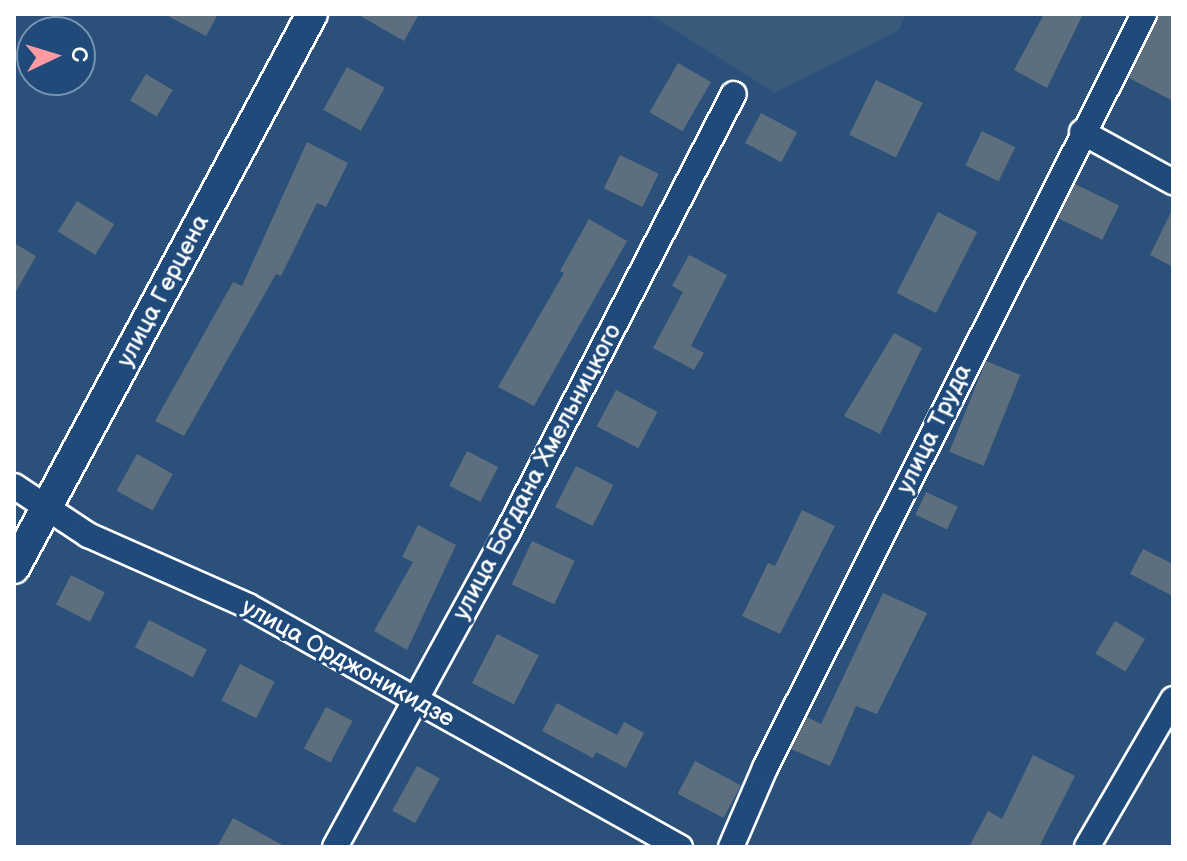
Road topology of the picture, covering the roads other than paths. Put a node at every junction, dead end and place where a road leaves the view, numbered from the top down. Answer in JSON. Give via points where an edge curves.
{"nodes":[{"id":1,"x":312,"y":14,"type":"edge"},
{"id":2,"x":1144,"y":14,"type":"edge"},
{"id":3,"x":734,"y":94,"type":"dead end"},
{"id":4,"x":1082,"y":132,"type":"junction"},
{"id":5,"x":1173,"y":182,"type":"edge"},
{"id":6,"x":14,"y":486,"type":"edge"},
{"id":7,"x":48,"y":504,"type":"junction"},
{"id":8,"x":14,"y":568,"type":"edge"},
{"id":9,"x":1173,"y":699,"type":"edge"},
{"id":10,"x":416,"y":700,"type":"junction"},
{"id":11,"x":335,"y":847,"type":"edge"},
{"id":12,"x":680,"y":847,"type":"edge"},
{"id":13,"x":731,"y":847,"type":"edge"},
{"id":14,"x":1087,"y":847,"type":"edge"}],
"edges":[{"from":1,"to":7,"type":"street","name":"улица Герцена"},
{"from":2,"to":4,"type":"street","name":"улица Труда"},
{"from":3,"to":10,"type":"street","name":"улица Богдана Хмельницкого"},
{"from":4,"to":5,"type":"street"},
{"from":4,"to":13,"type":"street","name":"улица Труда","via":[[765,768]]},
{"from":6,"to":7,"type":"street","name":"улица Орджоникидзе"},
{"from":7,"to":8,"type":"street","name":"улица Герцена"},
{"from":7,"to":10,"type":"street","name":"улица Орджоникидзе","via":[[88,535],[248,606]]},
{"from":9,"to":14,"type":"street"},
{"from":10,"to":11,"type":"street","name":"улица Богдана Хмельницкого"},
{"from":10,"to":12,"type":"street","name":"улица Орджоникидзе"}]}
